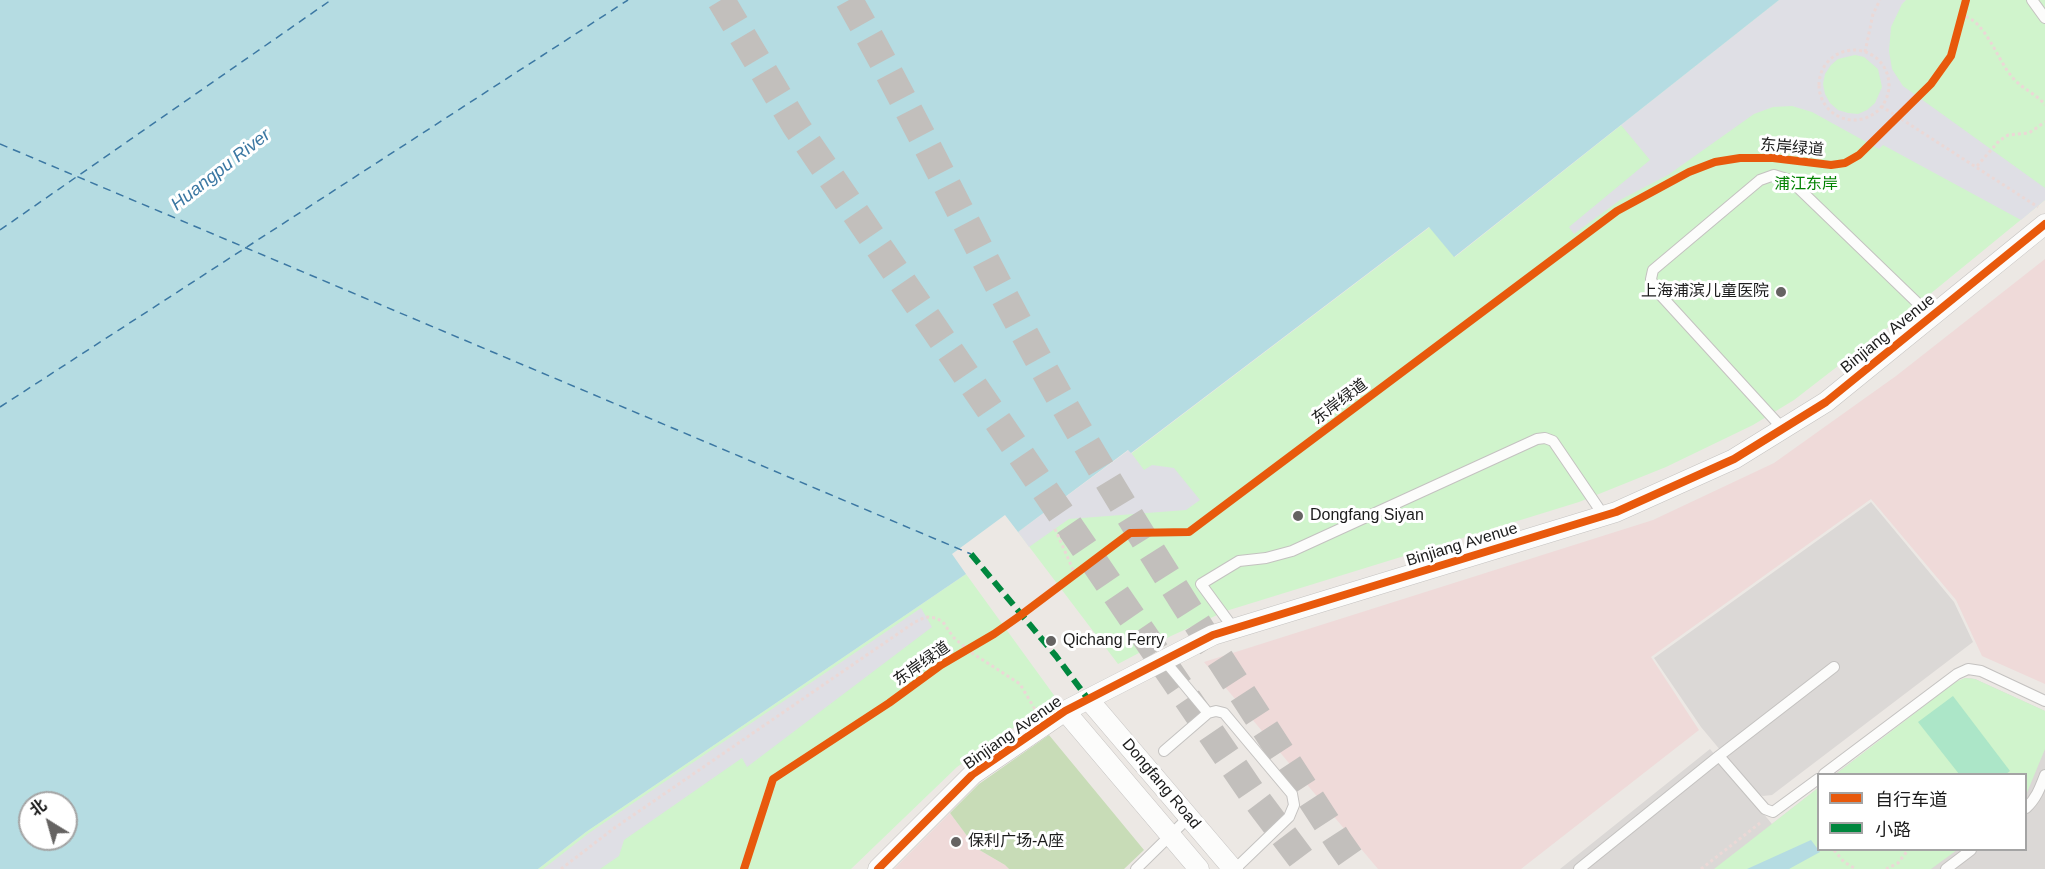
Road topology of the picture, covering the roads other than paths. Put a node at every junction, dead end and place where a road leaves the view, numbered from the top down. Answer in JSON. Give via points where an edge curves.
{"nodes":[{"id":1,"x":2032,"y":0,"type":"edge"},
{"id":2,"x":2045,"y":18,"type":"edge"},
{"id":3,"x":2045,"y":224,"type":"edge"},
{"id":4,"x":1931,"y":316,"type":"junction"},
{"id":5,"x":1783,"y":429,"type":"junction"},
{"id":6,"x":1604,"y":516,"type":"junction"},
{"id":7,"x":1234,"y":629,"type":"junction"},
{"id":8,"x":1164,"y":660,"type":"junction"},
{"id":9,"x":1834,"y":667,"type":"dead end"},
{"id":10,"x":1088,"y":699,"type":"junction"},
{"id":11,"x":2045,"y":700,"type":"edge"},
{"id":12,"x":1065,"y":711,"type":"junction"},
{"id":13,"x":1208,"y":713,"type":"junction"},
{"id":14,"x":1164,"y":751,"type":"dead end"},
{"id":15,"x":1719,"y":756,"type":"junction"},
{"id":16,"x":1825,"y":773,"type":"edge"},
{"id":17,"x":2045,"y":775,"type":"edge"},
{"id":18,"x":1817,"y":780,"type":"edge"},
{"id":19,"x":2027,"y":806,"type":"edge"},
{"id":20,"x":1189,"y":817,"type":"junction"},
{"id":21,"x":1171,"y":836,"type":"junction"},
{"id":22,"x":1968,"y":851,"type":"edge"},
{"id":23,"x":878,"y":869,"type":"edge"},
{"id":24,"x":1136,"y":869,"type":"edge"},
{"id":25,"x":1199,"y":869,"type":"edge"},
{"id":26,"x":1234,"y":869,"type":"edge"},
{"id":27,"x":1579,"y":869,"type":"edge"},
{"id":28,"x":1946,"y":869,"type":"edge"}],
"edges":[{"from":1,"to":2,"type":"lane"},
{"from":3,"to":4,"type":"street","name":"Binjiang Avenue"},
{"from":4,"to":5,"type":"street","name":"Binjiang Avenue","via":[[1826,402]]},
{"from":4,"to":5,"type":"lane","via":[[1790,180],[1774,175],[1760,180],[1653,270],[1651,279],[1654,289]]},
{"from":5,"to":6,"type":"street","name":"Binjiang Avenue","via":[[1734,459]]},
{"from":6,"to":7,"type":"street","name":"Binjiang Avenue"},
{"from":6,"to":7,"type":"lane","via":[[1552,441],[1537,439],[1292,551],[1239,561],[1212,576],[1201,584]]},
{"from":7,"to":8,"type":"street","name":"Binjiang Avenue","via":[[1213,635]]},
{"from":8,"to":10,"type":"street","name":"Binjiang Avenue"},
{"from":8,"to":13,"type":"lane"},
{"from":9,"to":15,"type":"lane"},
{"from":10,"to":12,"type":"street","name":"Binjiang Avenue"},
{"from":10,"to":20,"type":"street","name":"Dongfang Road"},
{"from":11,"to":16,"type":"lane","via":[[1968,669]]},
{"from":12,"to":21,"type":"street","name":"Dongfang Road"},
{"from":12,"to":23,"type":"street","name":"Binjiang Avenue","via":[[973,774]]},
{"from":13,"to":14,"type":"lane"},
{"from":13,"to":26,"type":"lane","via":[[1224,713],[1292,794],[1294,805],[1289,817]]},
{"from":15,"to":18,"type":"lane","via":[[1765,809],[1773,812]]},
{"from":15,"to":27,"type":"lane"},
{"from":17,"to":19,"type":"lane","via":[[2038,793]]},
{"from":20,"to":21,"type":"lane"},
{"from":20,"to":26,"type":"street","name":"Dongfang Road"},
{"from":21,"to":24,"type":"lane"},
{"from":21,"to":25,"type":"street","name":"Dongfang Road"},
{"from":22,"to":28,"type":"lane"}]}
